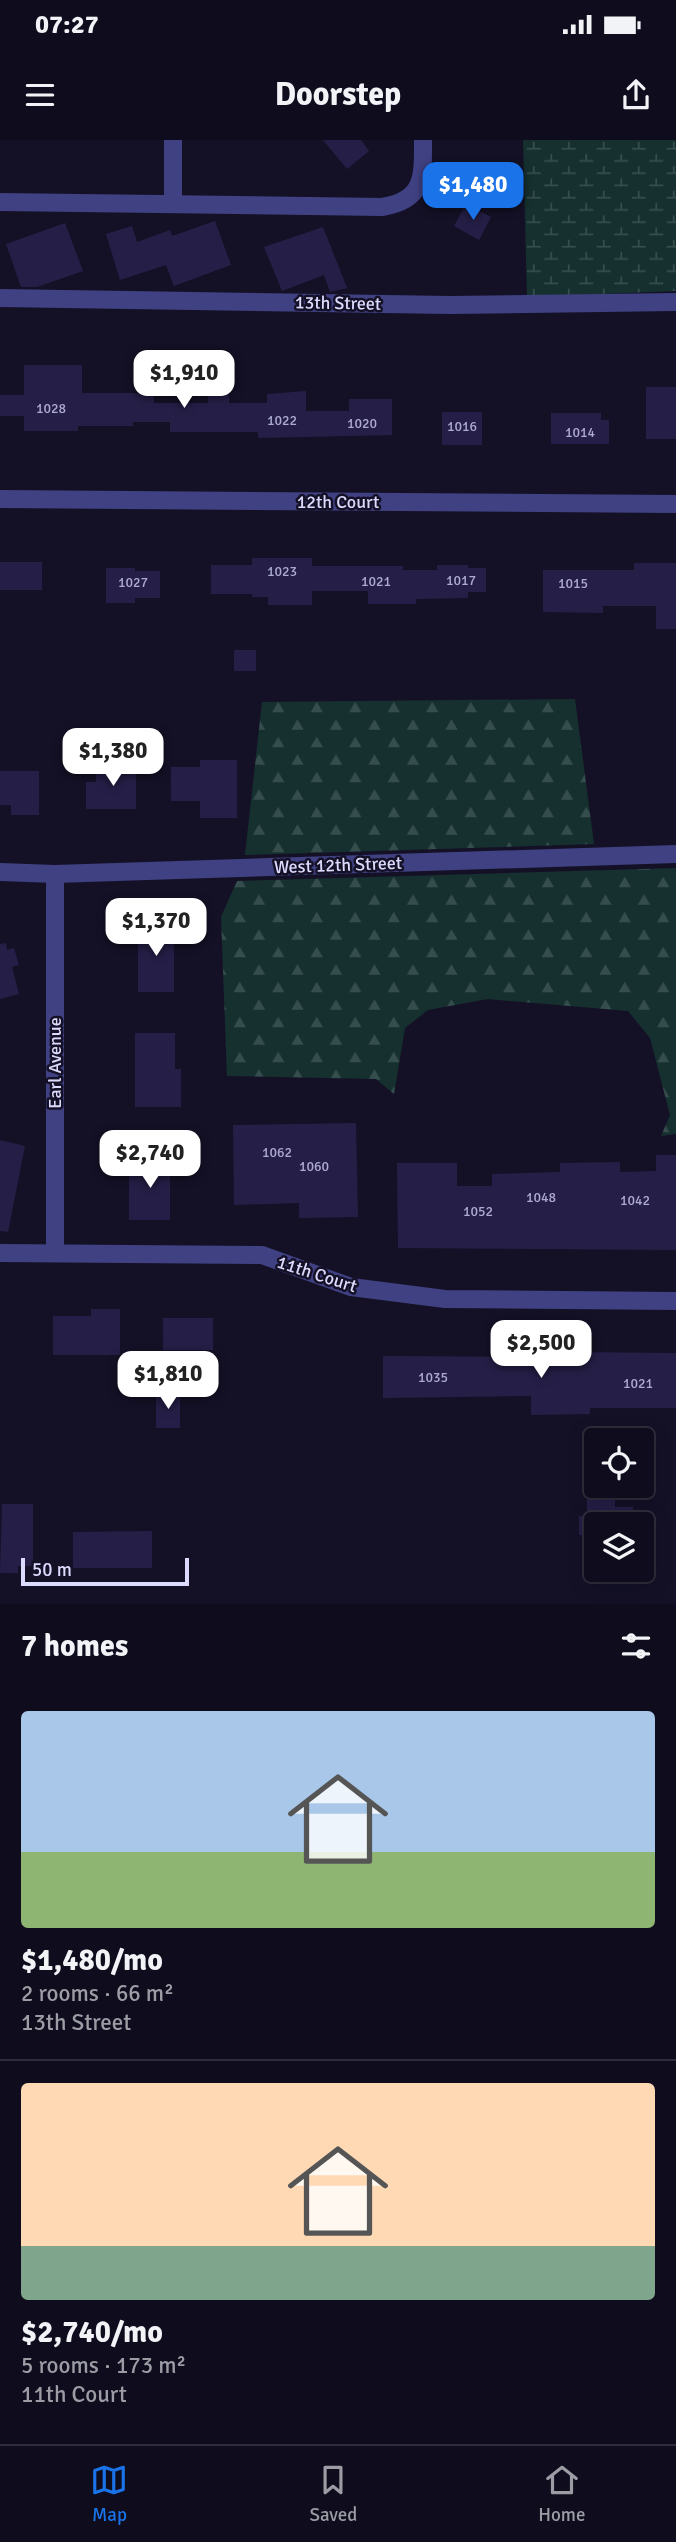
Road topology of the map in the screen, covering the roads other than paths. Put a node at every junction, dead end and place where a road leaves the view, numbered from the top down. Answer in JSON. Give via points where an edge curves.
{"nodes":[{"id":1,"x":173,"y":140,"type":"edge"},
{"id":2,"x":423,"y":140,"type":"edge"},
{"id":3,"x":0,"y":202,"type":"edge"},
{"id":4,"x":173,"y":204,"type":"junction"},
{"id":5,"x":0,"y":298,"type":"edge"},
{"id":6,"x":676,"y":302,"type":"edge"},
{"id":7,"x":0,"y":499,"type":"edge"},
{"id":8,"x":676,"y":503,"type":"edge"},
{"id":9,"x":676,"y":854,"type":"edge"},
{"id":10,"x":0,"y":872,"type":"edge"},
{"id":11,"x":55,"y":874,"type":"junction"},
{"id":12,"x":55,"y":1252,"type":"junction"},
{"id":13,"x":0,"y":1253,"type":"edge"},
{"id":14,"x":676,"y":1301,"type":"edge"}],
"edges":[{"from":1,"to":4,"type":"street"},
{"from":2,"to":4,"type":"street","via":[[419,186],[404,201],[392,205]]},
{"from":3,"to":4,"type":"street"},
{"from":5,"to":6,"type":"street","name":"13th Street","via":[[450,305]]},
{"from":7,"to":8,"type":"street","name":"12th Court"},
{"from":9,"to":11,"type":"street","name":"West 12th Street"},
{"from":10,"to":11,"type":"street","name":"West 12th Street"},
{"from":11,"to":12,"type":"street","name":"Earl Avenue"},
{"from":12,"to":13,"type":"street","name":"11th Court"},
{"from":12,"to":14,"type":"street","name":"11th Court","via":[[262,1255],[351,1287],[445,1298]]}]}
